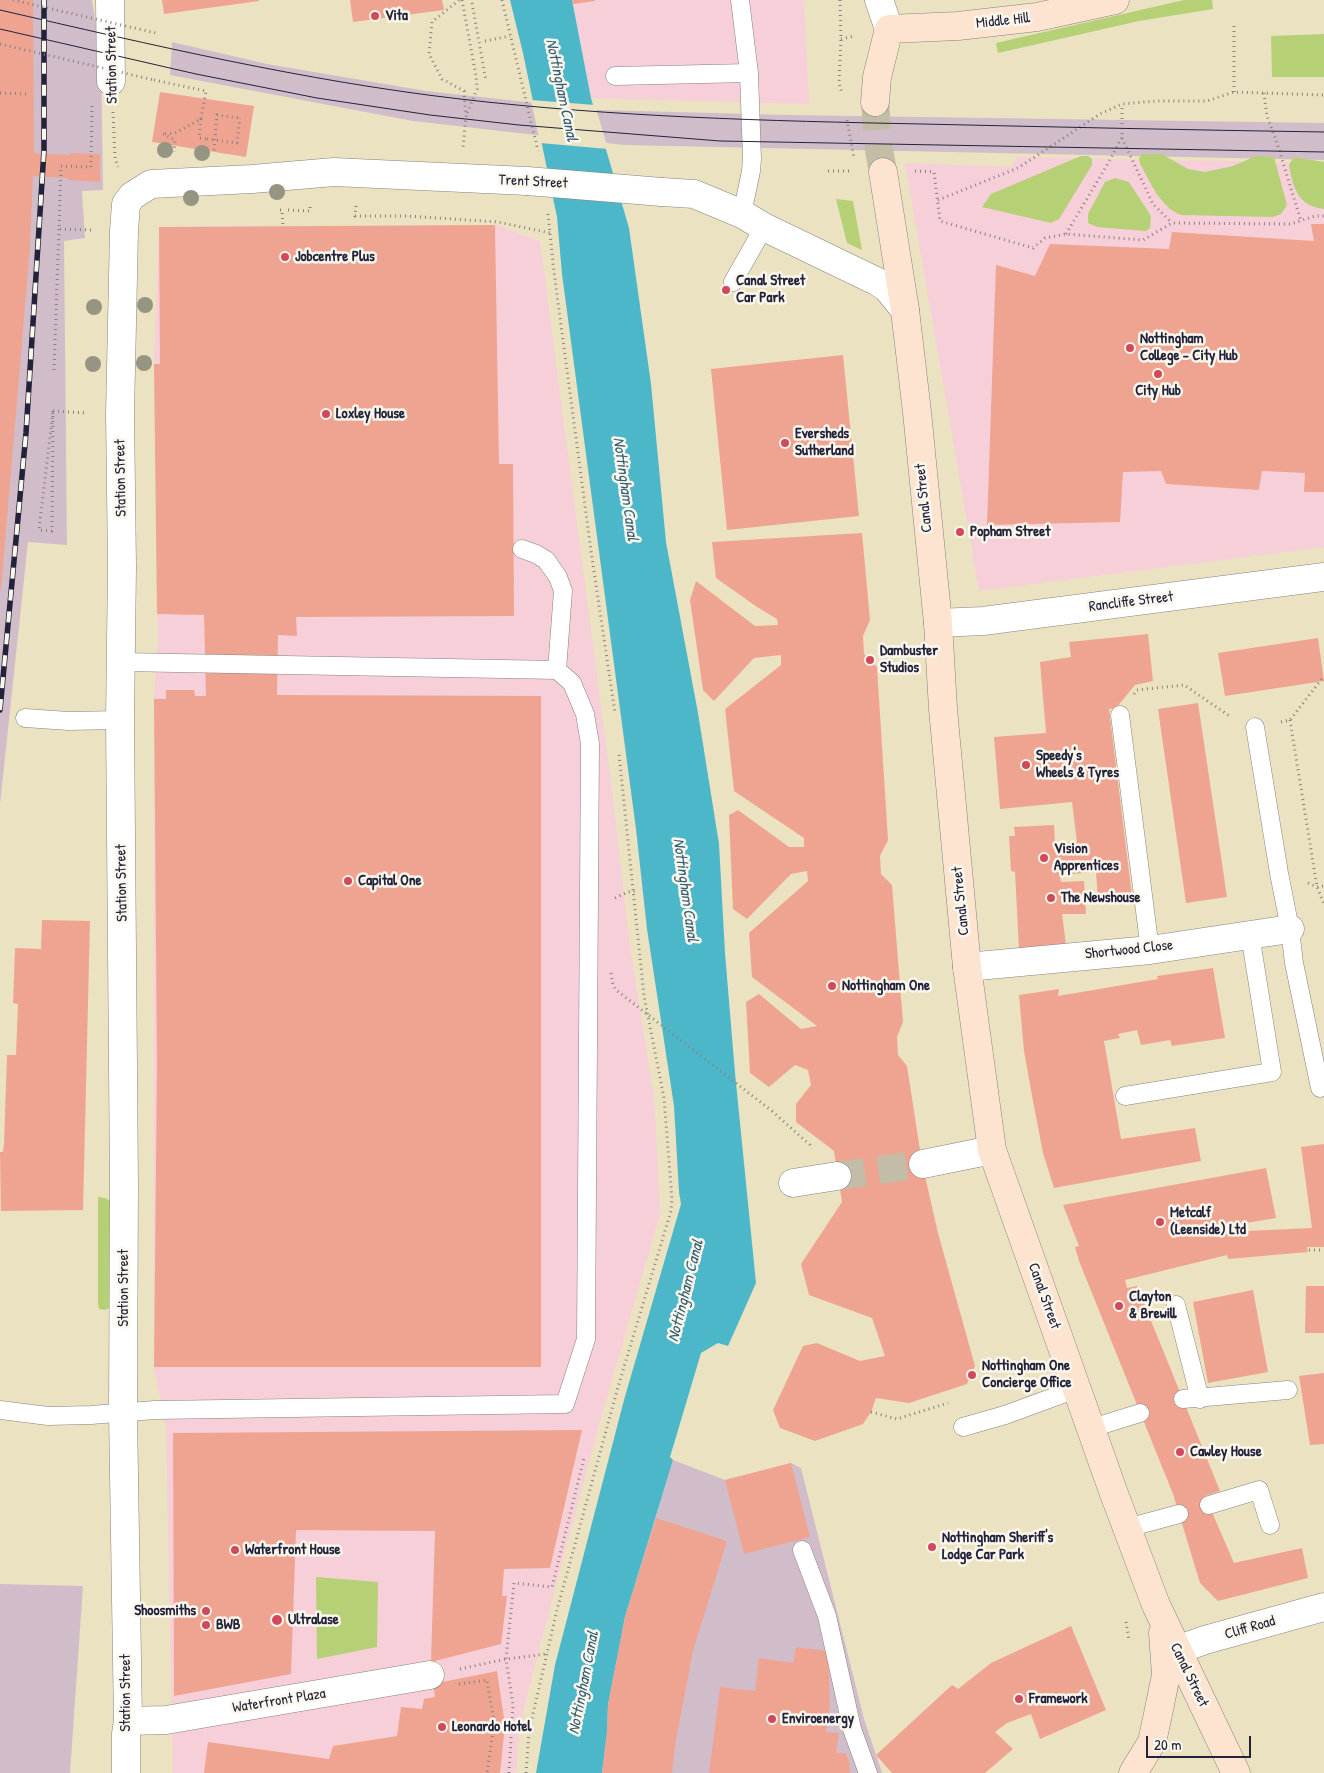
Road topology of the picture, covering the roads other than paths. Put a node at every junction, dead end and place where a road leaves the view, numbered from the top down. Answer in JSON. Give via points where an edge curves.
{"nodes":[{"id":1,"x":110,"y":0,"type":"edge"},
{"id":2,"x":740,"y":0,"type":"edge"},
{"id":3,"x":879,"y":0,"type":"edge"},
{"id":4,"x":1112,"y":1,"type":"edge"},
{"id":5,"x":888,"y":29,"type":"junction"},
{"id":6,"x":749,"y":74,"type":"junction"},
{"id":7,"x":615,"y":76,"type":"dead end"},
{"id":8,"x":102,"y":89,"type":"road end"},
{"id":9,"x":875,"y":102,"type":"tunnel mouth"},
{"id":10,"x":870,"y":172,"type":"tunnel mouth"},
{"id":11,"x":132,"y":196,"type":"joint"},
{"id":12,"x":753,"y":220,"type":"junction"},
{"id":13,"x":733,"y":282,"type":"dead end"},
{"id":14,"x":905,"y":310,"type":"junction"},
{"id":15,"x":522,"y":549,"type":"dead end"},
{"id":16,"x":1324,"y":577,"type":"edge"},
{"id":17,"x":938,"y":623,"type":"junction"},
{"id":18,"x":121,"y":662,"type":"junction"},
{"id":19,"x":556,"y":670,"type":"junction"},
{"id":20,"x":1120,"y":715,"type":"road end"},
{"id":21,"x":26,"y":718,"type":"dead end"},
{"id":22,"x":120,"y":720,"type":"junction"},
{"id":23,"x":1256,"y":727,"type":"road end"},
{"id":24,"x":1290,"y":929,"type":"junction"},
{"id":25,"x":1250,"y":934,"type":"junction"},
{"id":26,"x":1150,"y":950,"type":"junction"},
{"id":27,"x":968,"y":967,"type":"junction"},
{"id":28,"x":1320,"y":1088,"type":"dead end"},
{"id":29,"x":1126,"y":1096,"type":"dead end"},
{"id":30,"x":992,"y":1150,"type":"junction"},
{"id":31,"x":923,"y":1164,"type":"tunnel mouth"},
{"id":32,"x":837,"y":1176,"type":"tunnel mouth"},
{"id":33,"x":793,"y":1182,"type":"dead end"},
{"id":34,"x":1176,"y":1305,"type":"dead end"},
{"id":35,"x":1076,"y":1389,"type":"junction"},
{"id":36,"x":1288,"y":1390,"type":"dead end"},
{"id":37,"x":0,"y":1410,"type":"edge"},
{"id":38,"x":123,"y":1413,"type":"junction"},
{"id":39,"x":1140,"y":1413,"type":"dead end"},
{"id":40,"x":963,"y":1427,"type":"dead end"},
{"id":41,"x":1092,"y":1428,"type":"junction"},
{"id":42,"x":1209,"y":1505,"type":"dead end"},
{"id":43,"x":1179,"y":1514,"type":"dead end"},
{"id":44,"x":1270,"y":1525,"type":"dead end"},
{"id":45,"x":1127,"y":1528,"type":"junction"},
{"id":46,"x":802,"y":1550,"type":"dead end"},
{"id":47,"x":1156,"y":1605,"type":"junction"},
{"id":48,"x":1324,"y":1607,"type":"edge"},
{"id":49,"x":1177,"y":1650,"type":"junction"},
{"id":50,"x":440,"y":1680,"type":"road end"},
{"id":51,"x":128,"y":1721,"type":"junction"},
{"id":52,"x":126,"y":1773,"type":"edge"},
{"id":53,"x":868,"y":1773,"type":"edge"},
{"id":54,"x":1133,"y":1773,"type":"edge"},
{"id":55,"x":1236,"y":1773,"type":"edge"}],
"edges":[{"from":1,"to":8,"type":"street","name":"Station Street"},
{"from":2,"to":6,"type":"lane"},
{"from":3,"to":5,"type":"street"},
{"from":4,"to":5,"type":"street","name":"Middle Hill","via":[[1037,17],[958,26]]},
{"from":5,"to":9,"type":"street"},
{"from":6,"to":7,"type":"lane"},
{"from":6,"to":12,"type":"lane"},
{"from":10,"to":14,"type":"street","name":"Canal Street"},
{"from":11,"to":12,"type":"street","name":"Trent Street","bridge":true,"via":[[151,184],[334,172],[527,181],[694,194]]},
{"from":11,"to":18,"type":"street","name":"Station Street","via":[[126,204],[124,231],[120,414]]},
{"from":12,"to":13,"type":"lane"},
{"from":12,"to":14,"type":"street","name":"Trent Street","via":[[878,282]]},
{"from":14,"to":17,"type":"street","name":"Canal Street"},
{"from":15,"to":19,"type":"lane","via":[[546,560],[563,591]]},
{"from":16,"to":17,"type":"street","name":"Rancliffe Street","via":[[983,621]]},
{"from":17,"to":27,"type":"street","name":"Canal Street"},
{"from":18,"to":19,"type":"lane"},
{"from":18,"to":22,"type":"street","name":"Station Street"},
{"from":19,"to":38,"type":"lane","via":[[572,683],[585,714],[590,744],[586,1339],[565,1404]]},
{"from":20,"to":26,"type":"lane"},
{"from":21,"to":22,"type":"lane"},
{"from":22,"to":38,"type":"street","name":"Station Street"},
{"from":23,"to":24,"type":"lane"},
{"from":24,"to":25,"type":"street","name":"Shortwood Close"},
{"from":24,"to":28,"type":"lane"},
{"from":25,"to":26,"type":"street","name":"Shortwood Close"},
{"from":25,"to":29,"type":"lane","via":[[1272,1072]]},
{"from":26,"to":27,"type":"street","name":"Shortwood Close"},
{"from":27,"to":30,"type":"street","name":"Canal Street"},
{"from":30,"to":31,"type":"street"},
{"from":30,"to":35,"type":"street","name":"Canal Street"},
{"from":32,"to":33,"type":"street"},
{"from":34,"to":36,"type":"lane","via":[[1191,1399]]},
{"from":35,"to":40,"type":"lane"},
{"from":35,"to":41,"type":"street","name":"Canal Street"},
{"from":37,"to":38,"type":"lane","via":[[74,1416]]},
{"from":38,"to":51,"type":"street","name":"Station Street"},
{"from":39,"to":41,"type":"lane"},
{"from":41,"to":45,"type":"street","name":"Canal Street"},
{"from":42,"to":44,"type":"lane","via":[[1259,1490]]},
{"from":43,"to":45,"type":"lane"},
{"from":45,"to":47,"type":"street","name":"Canal Street"},
{"from":46,"to":53,"type":"lane","via":[[827,1616],[852,1729]]},
{"from":47,"to":49,"type":"street","name":"Canal Street"},
{"from":47,"to":54,"type":"street","name":"Canal Street","via":[[1163,1634],[1166,1675],[1152,1742]]},
{"from":48,"to":49,"type":"street","name":"Cliff Road"},
{"from":49,"to":55,"type":"street","name":"Canal Street"},
{"from":50,"to":51,"type":"street","name":"Waterfront Plaza","via":[[166,1720]]},
{"from":51,"to":52,"type":"street","name":"Station Street"}]}
